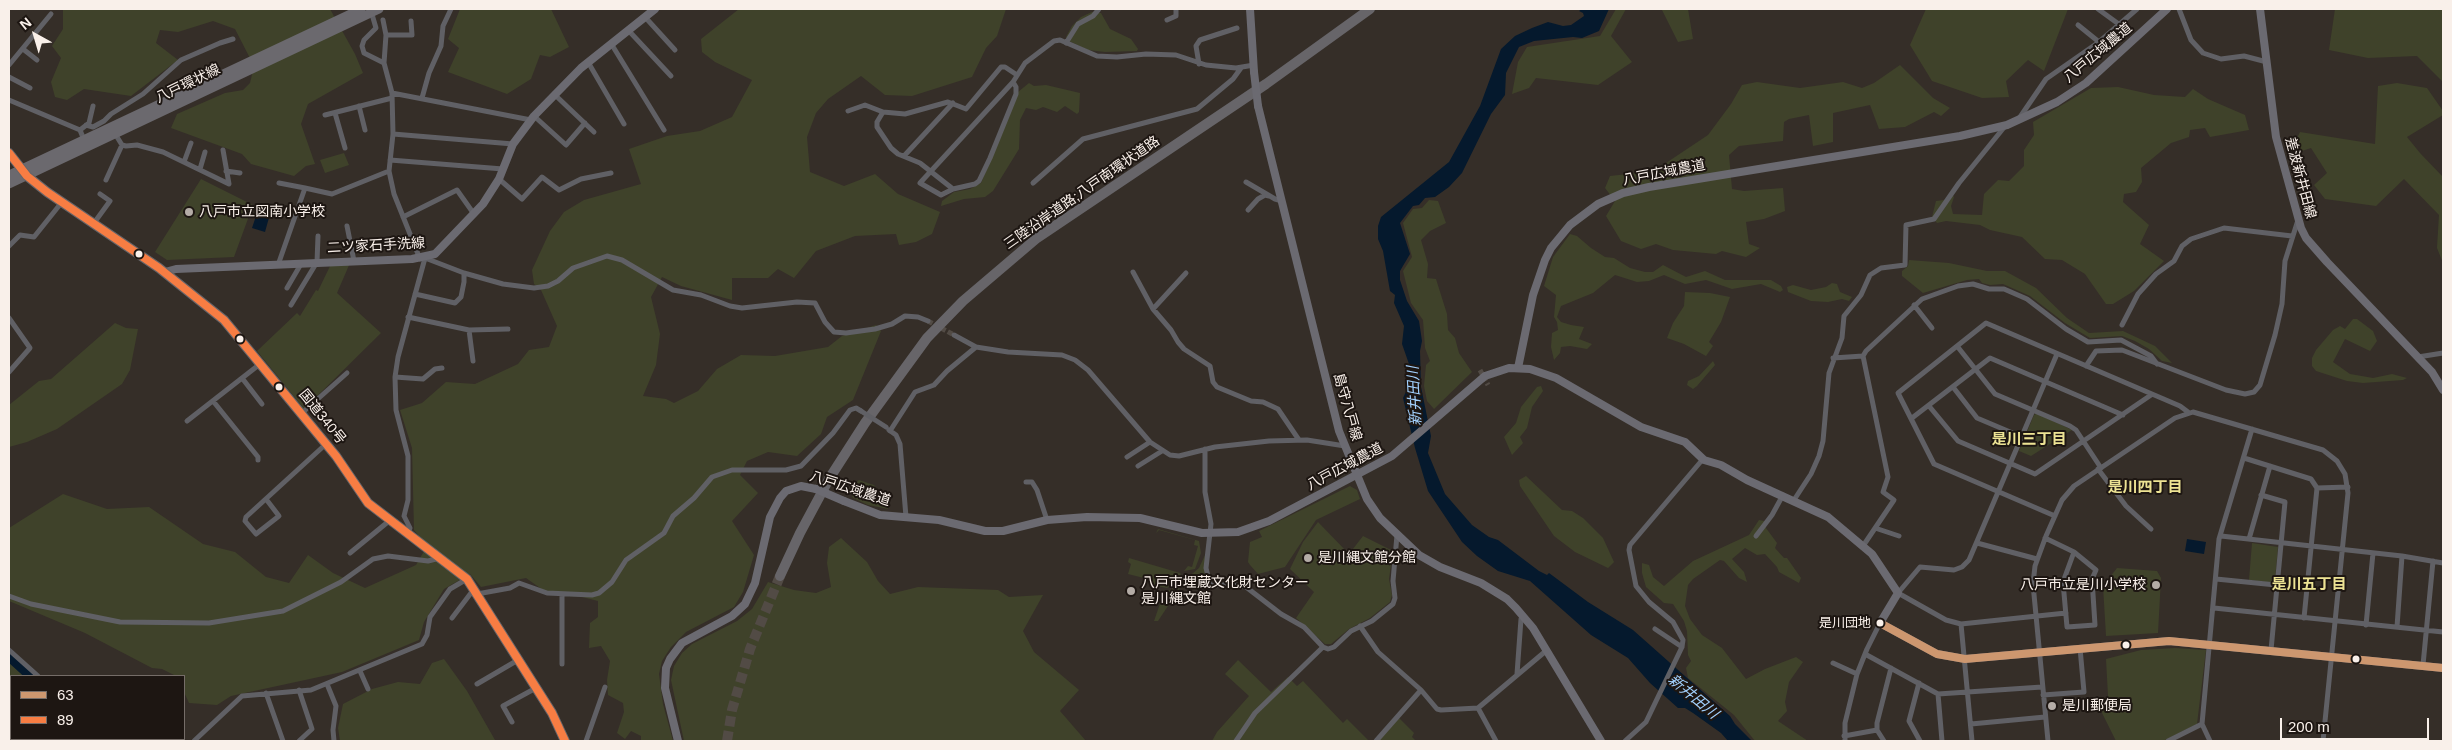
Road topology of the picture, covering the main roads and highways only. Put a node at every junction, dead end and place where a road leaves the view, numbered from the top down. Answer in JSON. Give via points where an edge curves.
{"nodes":[{"id":1,"x":361,"y":9,"type":"edge"},
{"id":2,"x":1370,"y":9,"type":"edge"},
{"id":3,"x":373,"y":10,"type":"edge"},
{"id":4,"x":353,"y":16,"type":"junction"},
{"id":5,"x":113,"y":131,"type":"junction"},
{"id":6,"x":9,"y":153,"type":"edge"},
{"id":7,"x":25,"y":173,"type":"junction"},
{"id":8,"x":9,"y":175,"type":"edge"},
{"id":9,"x":9,"y":184,"type":"edge"},
{"id":10,"x":780,"y":576,"type":"tunnel mouth"},
{"id":11,"x":565,"y":741,"type":"edge"}],
"edges":[{"from":1,"to":4,"type":"main road","name":"八戸環状線"},
{"from":2,"to":10,"type":"highway","name":"三陸沿岸道路;八戸南環状道路","via":[[1266,84],[1037,238],[952,312],[927,338],[865,422],[829,479]]},
{"from":3,"to":4,"type":"main road","name":"八戸環状線"},
{"from":4,"to":5,"type":"main road","name":"八戸環状線"},
{"from":5,"to":7,"type":"main road","name":"八戸環状線"},
{"from":5,"to":7,"type":"main road","name":"八戸環状線","via":[[84,140]]},
{"from":6,"to":7,"type":"highway","name":"国道340号"},
{"from":7,"to":8,"type":"main road","name":"八戸環状線"},
{"from":7,"to":9,"type":"main road","name":"八戸環状線"},
{"from":7,"to":11,"type":"highway","name":"国道340号","via":[[217,313],[326,444],[368,503],[467,579],[552,713]]}]}
